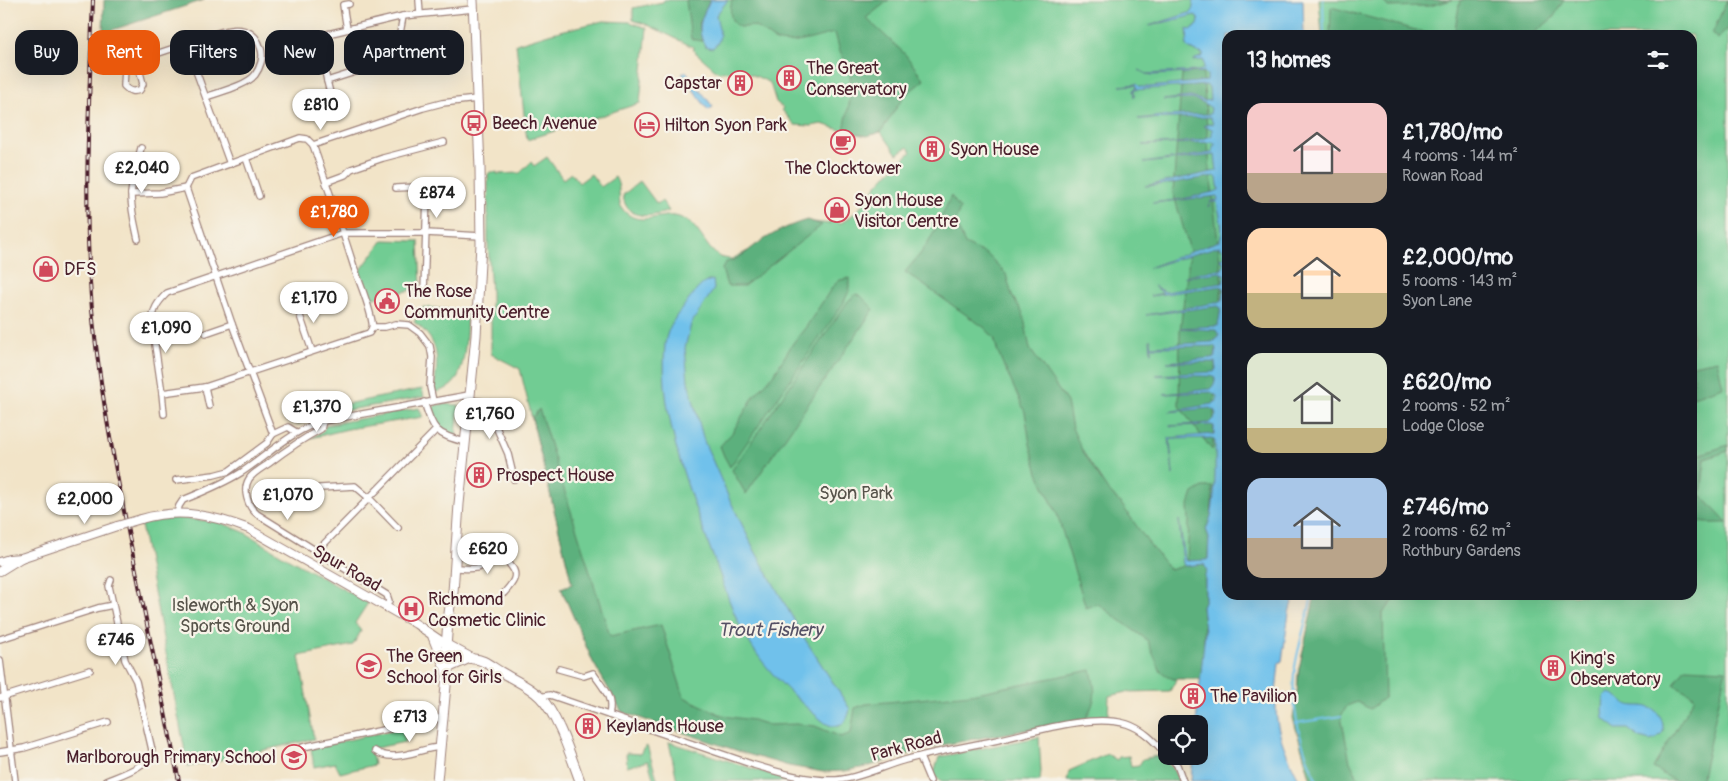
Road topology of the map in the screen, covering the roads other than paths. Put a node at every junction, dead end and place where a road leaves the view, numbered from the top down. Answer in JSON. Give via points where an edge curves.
{"nodes":[{"id":1,"x":419,"y":0,"type":"edge"},
{"id":2,"x":349,"y":4,"type":"dead end"},
{"id":3,"x":473,"y":5,"type":"edge"},
{"id":4,"x":420,"y":14,"type":"junction"},
{"id":5,"x":403,"y":16,"type":"junction"},
{"id":6,"x":347,"y":29,"type":"junction"},
{"id":7,"x":227,"y":30,"type":"edge"},
{"id":8,"x":243,"y":30,"type":"edge"},
{"id":9,"x":334,"y":31,"type":"edge"},
{"id":10,"x":255,"y":38,"type":"edge"},
{"id":11,"x":137,"y":61,"type":"joint"},
{"id":12,"x":198,"y":75,"type":"edge"},
{"id":13,"x":326,"y":75,"type":"edge"},
{"id":14,"x":327,"y":81,"type":"junction"},
{"id":15,"x":206,"y":96,"type":"junction"},
{"id":16,"x":477,"y":99,"type":"junction"},
{"id":17,"x":330,"y":102,"type":"dead end"},
{"id":18,"x":444,"y":142,"type":"dead end"},
{"id":19,"x":313,"y":145,"type":"junction"},
{"id":20,"x":140,"y":148,"type":"dead end"},
{"id":21,"x":246,"y":158,"type":"junction"},
{"id":22,"x":230,"y":164,"type":"junction"},
{"id":23,"x":326,"y":182,"type":"junction"},
{"id":24,"x":186,"y":188,"type":"junction"},
{"id":25,"x":396,"y":188,"type":"dead end"},
{"id":26,"x":131,"y":194,"type":"junction"},
{"id":27,"x":260,"y":196,"type":"dead end"},
{"id":28,"x":343,"y":233,"type":"junction"},
{"id":29,"x":426,"y":233,"type":"junction"},
{"id":30,"x":481,"y":236,"type":"junction"},
{"id":31,"x":138,"y":239,"type":"dead end"},
{"id":32,"x":217,"y":276,"type":"junction"},
{"id":33,"x":424,"y":294,"type":"dead end"},
{"id":34,"x":296,"y":304,"type":"dead end"},
{"id":35,"x":232,"y":324,"type":"junction"},
{"id":36,"x":373,"y":327,"type":"junction"},
{"id":37,"x":206,"y":333,"type":"dead end"},
{"id":38,"x":312,"y":351,"type":"junction"},
{"id":39,"x":249,"y":372,"type":"junction"},
{"id":40,"x":205,"y":387,"type":"junction"},
{"id":41,"x":162,"y":393,"type":"junction"},
{"id":42,"x":469,"y":397,"type":"junction"},
{"id":43,"x":433,"y":401,"type":"junction"},
{"id":44,"x":424,"y":402,"type":"junction"},
{"id":45,"x":209,"y":406,"type":"dead end"},
{"id":46,"x":164,"y":414,"type":"dead end"},
{"id":47,"x":323,"y":421,"type":"junction"},
{"id":48,"x":436,"y":430,"type":"junction"},
{"id":49,"x":296,"y":432,"type":"junction"},
{"id":50,"x":272,"y":434,"type":"junction"},
{"id":51,"x":465,"y":442,"type":"junction"},
{"id":52,"x":510,"y":459,"type":"junction"},
{"id":53,"x":503,"y":461,"type":"dead end"},
{"id":54,"x":514,"y":479,"type":"dead end"},
{"id":55,"x":176,"y":480,"type":"dead end"},
{"id":56,"x":320,"y":488,"type":"dead end"},
{"id":57,"x":369,"y":498,"type":"junction"},
{"id":58,"x":178,"y":514,"type":"junction"},
{"id":59,"x":398,"y":528,"type":"dead end"},
{"id":60,"x":317,"y":551,"type":"junction"},
{"id":61,"x":21,"y":558,"type":"junction"},
{"id":62,"x":0,"y":562,"type":"edge"},
{"id":63,"x":455,"y":568,"type":"junction"},
{"id":64,"x":0,"y":570,"type":"edge"},
{"id":65,"x":111,"y":580,"type":"dead end"},
{"id":66,"x":504,"y":593,"type":"dead end"},
{"id":67,"x":113,"y":605,"type":"junction"},
{"id":68,"x":386,"y":608,"type":"junction"},
{"id":69,"x":431,"y":634,"type":"junction"},
{"id":70,"x":0,"y":639,"type":"edge"},
{"id":71,"x":450,"y":644,"type":"junction"},
{"id":72,"x":474,"y":658,"type":"junction"},
{"id":73,"x":0,"y":660,"type":"edge"},
{"id":74,"x":559,"y":668,"type":"dead end"},
{"id":75,"x":90,"y":670,"type":"dead end"},
{"id":76,"x":447,"y":670,"type":"junction"},
{"id":77,"x":540,"y":697,"type":"junction"},
{"id":78,"x":2,"y":698,"type":"edge"},
{"id":79,"x":609,"y":715,"type":"junction"},
{"id":80,"x":444,"y":717,"type":"junction"},
{"id":81,"x":108,"y":722,"type":"dead end"},
{"id":82,"x":1158,"y":746,"type":"edge"},
{"id":83,"x":304,"y":747,"type":"dead end"},
{"id":84,"x":440,"y":747,"type":"junction"},
{"id":85,"x":11,"y":750,"type":"junction"},
{"id":86,"x":375,"y":751,"type":"dead end"},
{"id":87,"x":0,"y":752,"type":"edge"},
{"id":88,"x":920,"y":757,"type":"junction"},
{"id":89,"x":1177,"y":765,"type":"edge"},
{"id":90,"x":858,"y":779,"type":"edge"},
{"id":91,"x":15,"y":781,"type":"edge"},
{"id":92,"x":106,"y":781,"type":"edge"},
{"id":93,"x":437,"y":781,"type":"edge"},
{"id":94,"x":580,"y":781,"type":"edge"},
{"id":95,"x":930,"y":781,"type":"edge"},
{"id":96,"x":1183,"y":781,"type":"edge"}],
"edges":[{"from":1,"to":4,"type":"street"},
{"from":2,"to":6,"type":"street","via":[[343,5]]},
{"from":3,"to":4,"type":"street"},
{"from":3,"to":16,"type":"main road"},
{"from":4,"to":5,"type":"street"},
{"from":5,"to":6,"type":"street"},
{"from":5,"to":14,"type":"street","via":[[399,58]]},
{"from":6,"to":9,"type":"street"},
{"from":7,"to":8,"type":"street"},
{"from":10,"to":15,"type":"street","via":[[263,54],[255,76]]},
{"from":11,"to":11,"type":"street","via":[[125,68],[124,86],[128,91],[140,90],[143,84]]},
{"from":12,"to":15,"type":"street"},
{"from":13,"to":14,"type":"street"},
{"from":14,"to":17,"type":"street"},
{"from":15,"to":22,"type":"street"},
{"from":16,"to":19,"type":"street","via":[[423,108]]},
{"from":16,"to":30,"type":"main road"},
{"from":18,"to":23,"type":"street","via":[[382,158]]},
{"from":19,"to":21,"type":"street","via":[[307,138],[300,138]]},
{"from":19,"to":23,"type":"street"},
{"from":20,"to":26,"type":"street"},
{"from":21,"to":22,"type":"street"},
{"from":21,"to":27,"type":"street"},
{"from":22,"to":24,"type":"street","via":[[191,178]]},
{"from":23,"to":28,"type":"street"},
{"from":24,"to":26,"type":"street"},
{"from":24,"to":32,"type":"street"},
{"from":25,"to":29,"type":"street","via":[[424,189],[427,194]]},
{"from":26,"to":31,"type":"street"},
{"from":28,"to":29,"type":"street"},
{"from":28,"to":32,"type":"street"},
{"from":28,"to":36,"type":"street"},
{"from":29,"to":30,"type":"street"},
{"from":29,"to":33,"type":"street"},
{"from":30,"to":42,"type":"main road"},
{"from":32,"to":35,"type":"street"},
{"from":32,"to":41,"type":"street","via":[[167,293],[153,312]]},
{"from":34,"to":38,"type":"street"},
{"from":35,"to":37,"type":"street"},
{"from":35,"to":39,"type":"street"},
{"from":36,"to":38,"type":"street","via":[[369,332]]},
{"from":36,"to":43,"type":"street","via":[[396,324],[409,326],[420,333],[430,346]]},
{"from":38,"to":39,"type":"street"},
{"from":39,"to":40,"type":"street"},
{"from":39,"to":50,"type":"street"},
{"from":40,"to":41,"type":"street"},
{"from":40,"to":45,"type":"street"},
{"from":41,"to":46,"type":"street"},
{"from":42,"to":43,"type":"street"},
{"from":42,"to":51,"type":"main road"},
{"from":42,"to":52,"type":"street","via":[[494,408],[497,429]]},
{"from":43,"to":44,"type":"street"},
{"from":44,"to":47,"type":"street"},
{"from":44,"to":48,"type":"street"},
{"from":47,"to":49,"type":"street"},
{"from":47,"to":60,"type":"street","via":[[320,429],[252,475],[246,493],[251,510]]},
{"from":48,"to":51,"type":"street","via":[[446,437]]},
{"from":48,"to":57,"type":"street"},
{"from":49,"to":50,"type":"street","via":[[288,427]]},
{"from":49,"to":58,"type":"street","via":[[243,471],[183,500]]},
{"from":50,"to":55,"type":"street","via":[[267,443],[229,471]]},
{"from":51,"to":63,"type":"main road"},
{"from":52,"to":53,"type":"street"},
{"from":52,"to":54,"type":"street"},
{"from":56,"to":57,"type":"street","via":[[354,486]]},
{"from":57,"to":59,"type":"street"},
{"from":57,"to":60,"type":"street"},
{"from":58,"to":61,"type":"main road","name":"Spur Road","bridge":true,"via":[[164,513],[141,519]]},
{"from":58,"to":68,"type":"main road","name":"Spur Road","via":[[198,514],[249,529]]},
{"from":60,"to":68,"type":"street","via":[[387,595],[390,601]]},
{"from":61,"to":62,"type":"main road"},
{"from":61,"to":64,"type":"main road"},
{"from":63,"to":66,"type":"street","via":[[476,568],[501,559],[509,563],[516,577]]},
{"from":63,"to":71,"type":"main road","via":[[450,599]]},
{"from":65,"to":67,"type":"street"},
{"from":67,"to":70,"type":"street"},
{"from":67,"to":92,"type":"street","via":[[125,660],[136,680],[152,750],[149,759]]},
{"from":68,"to":69,"type":"main road","name":"Spur Road"},
{"from":69,"to":71,"type":"main road","name":"Spur Road"},
{"from":69,"to":76,"type":"main road"},
{"from":71,"to":72,"type":"main road"},
{"from":71,"to":76,"type":"main road"},
{"from":72,"to":76,"type":"main road"},
{"from":72,"to":77,"type":"main road"},
{"from":73,"to":78,"type":"street"},
{"from":74,"to":79,"type":"street","via":[[584,676],[593,673],[610,700]]},
{"from":75,"to":78,"type":"street"},
{"from":76,"to":80,"type":"main road"},
{"from":77,"to":79,"type":"street","name":"Park Road","via":[[550,695]]},
{"from":77,"to":94,"type":"main road","via":[[548,706]]},
{"from":78,"to":85,"type":"street"},
{"from":79,"to":90,"type":"street","name":"Park Road","via":[[783,774],[814,780]]},
{"from":80,"to":83,"type":"street"},
{"from":80,"to":84,"type":"main road"},
{"from":81,"to":85,"type":"street"},
{"from":82,"to":88,"type":"street","name":"Park Road","via":[[1139,730],[1125,724],[1089,722],[1050,727]]},
{"from":84,"to":86,"type":"street","via":[[401,755],[382,756]]},
{"from":84,"to":93,"type":"main road"},
{"from":85,"to":87,"type":"street"},
{"from":85,"to":91,"type":"street"},
{"from":88,"to":90,"type":"street","name":"Park Road","via":[[894,763]]},
{"from":88,"to":95,"type":"street"},
{"from":89,"to":96,"type":"street"}]}
